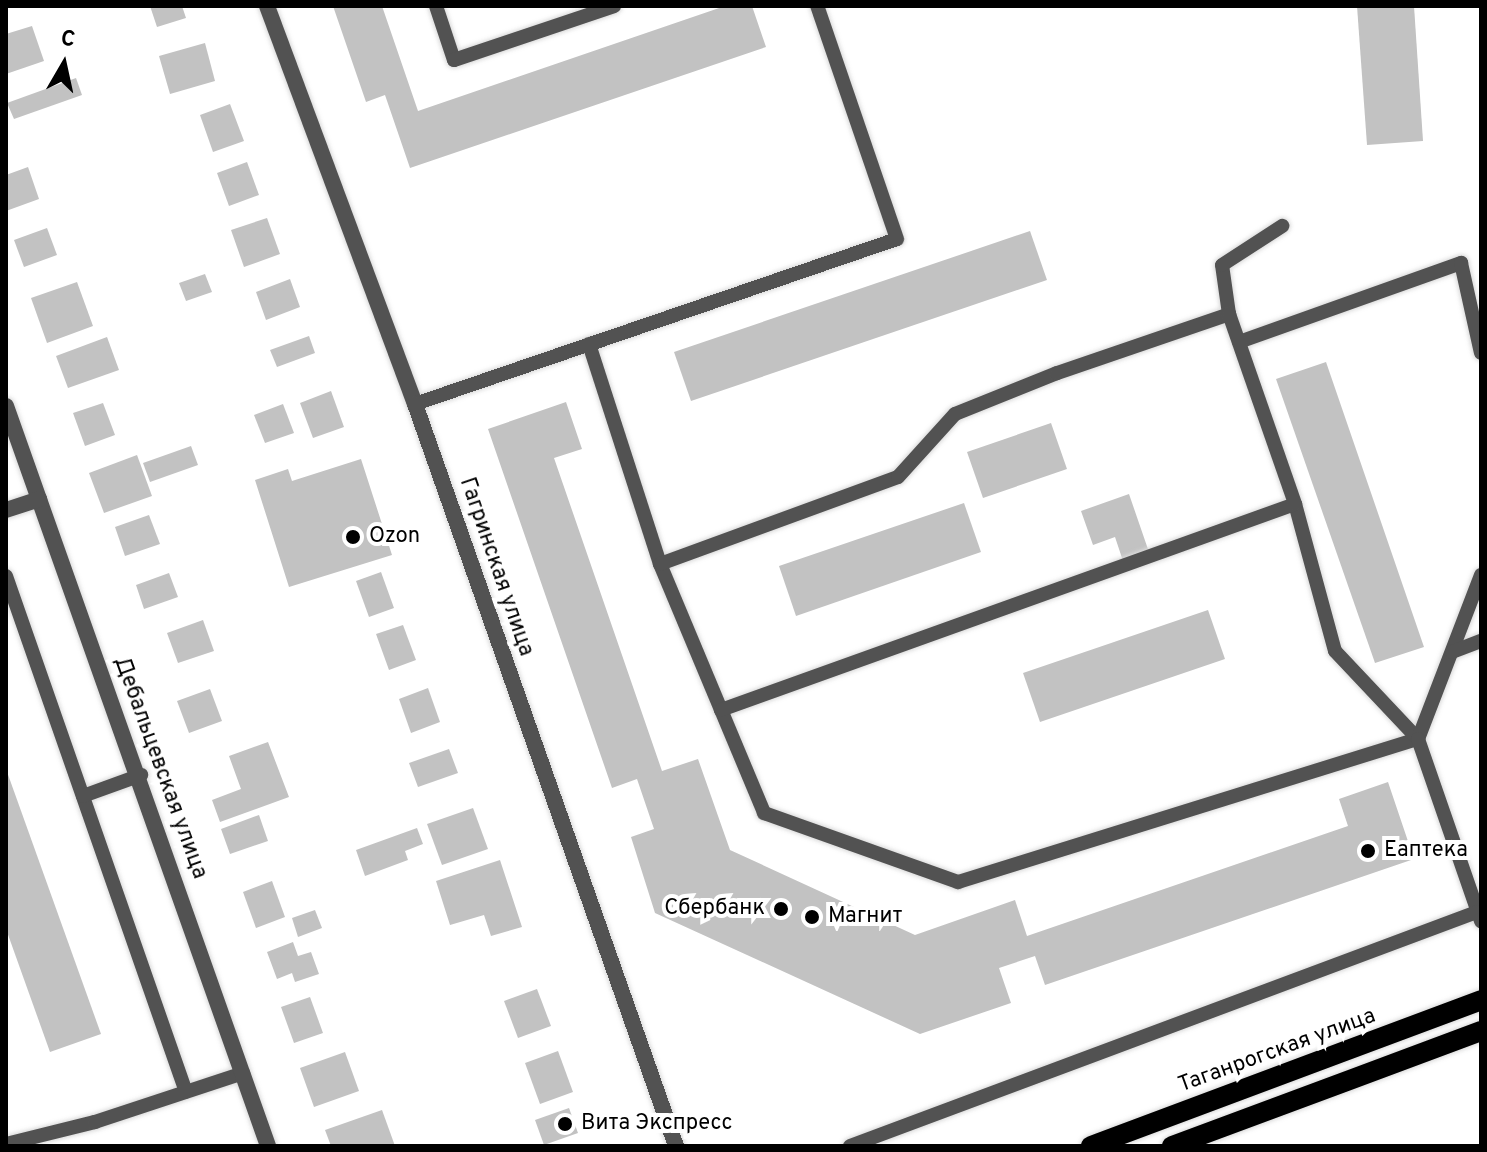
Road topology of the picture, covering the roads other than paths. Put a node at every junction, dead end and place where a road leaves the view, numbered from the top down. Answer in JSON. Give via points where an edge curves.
{"nodes":[{"id":1,"x":267,"y":6,"type":"edge"},
{"id":2,"x":436,"y":6,"type":"edge"},
{"id":3,"x":614,"y":6,"type":"edge"},
{"id":4,"x":817,"y":6,"type":"edge"},
{"id":5,"x":1282,"y":226,"type":"dead end"},
{"id":6,"x":1229,"y":314,"type":"junction"},
{"id":7,"x":1239,"y":342,"type":"junction"},
{"id":8,"x":589,"y":344,"type":"junction"},
{"id":9,"x":1481,"y":353,"type":"edge"},
{"id":10,"x":415,"y":404,"type":"junction"},
{"id":11,"x":6,"y":406,"type":"edge"},
{"id":12,"x":39,"y":499,"type":"junction"},
{"id":13,"x":1295,"y":504,"type":"junction"},
{"id":14,"x":6,"y":510,"type":"edge"},
{"id":15,"x":660,"y":564,"type":"junction"},
{"id":16,"x":1481,"y":575,"type":"edge"},
{"id":17,"x":6,"y":576,"type":"edge"},
{"id":18,"x":1481,"y":641,"type":"edge"},
{"id":19,"x":1452,"y":652,"type":"junction"},
{"id":20,"x":721,"y":710,"type":"junction"},
{"id":21,"x":1418,"y":739,"type":"junction"},
{"id":22,"x":141,"y":775,"type":"junction"},
{"id":23,"x":83,"y":796,"type":"junction"},
{"id":24,"x":1479,"y":916,"type":"edge"},
{"id":25,"x":1481,"y":1000,"type":"edge"},
{"id":26,"x":1481,"y":1031,"type":"edge"},
{"id":27,"x":243,"y":1073,"type":"junction"},
{"id":28,"x":186,"y":1092,"type":"junction"},
{"id":29,"x":6,"y":1144,"type":"edge"},
{"id":30,"x":268,"y":1146,"type":"edge"},
{"id":31,"x":676,"y":1146,"type":"edge"},
{"id":32,"x":850,"y":1146,"type":"edge"},
{"id":33,"x":1091,"y":1146,"type":"edge"},
{"id":34,"x":1172,"y":1146,"type":"edge"}],
"edges":[{"from":1,"to":10,"type":"street","name":"Гагринская улица"},
{"from":2,"to":3,"type":"lane","via":[[454,60]]},
{"from":4,"to":8,"type":"lane","via":[[897,239]]},
{"from":5,"to":6,"type":"lane","via":[[1222,265]]},
{"from":6,"to":7,"type":"lane"},
{"from":6,"to":15,"type":"lane","via":[[955,414],[898,477]]},
{"from":7,"to":9,"type":"lane","via":[[1461,263]]},
{"from":7,"to":13,"type":"lane"},
{"from":8,"to":10,"type":"lane"},
{"from":8,"to":15,"type":"lane"},
{"from":10,"to":31,"type":"street","name":"Гагринская улица"},
{"from":11,"to":12,"type":"street","name":"Дебальцевская улица"},
{"from":12,"to":14,"type":"street"},
{"from":12,"to":22,"type":"street","name":"Дебальцевская улица"},
{"from":13,"to":20,"type":"lane"},
{"from":13,"to":21,"type":"lane","via":[[1335,651]]},
{"from":15,"to":20,"type":"lane"},
{"from":16,"to":19,"type":"lane"},
{"from":17,"to":23,"type":"lane"},
{"from":18,"to":19,"type":"lane"},
{"from":19,"to":21,"type":"lane"},
{"from":20,"to":21,"type":"lane","via":[[764,813],[958,882]]},
{"from":21,"to":24,"type":"lane"},
{"from":22,"to":23,"type":"lane"},
{"from":22,"to":27,"type":"street","name":"Дебальцевская улица"},
{"from":23,"to":28,"type":"lane"},
{"from":24,"to":32,"type":"lane"},
{"from":25,"to":33,"type":"main road","name":"Таганрогская улица"},
{"from":26,"to":34,"type":"main road"},
{"from":27,"to":28,"type":"lane"},
{"from":27,"to":30,"type":"street","name":"Дебальцевская улица"},
{"from":28,"to":29,"type":"lane"}]}
